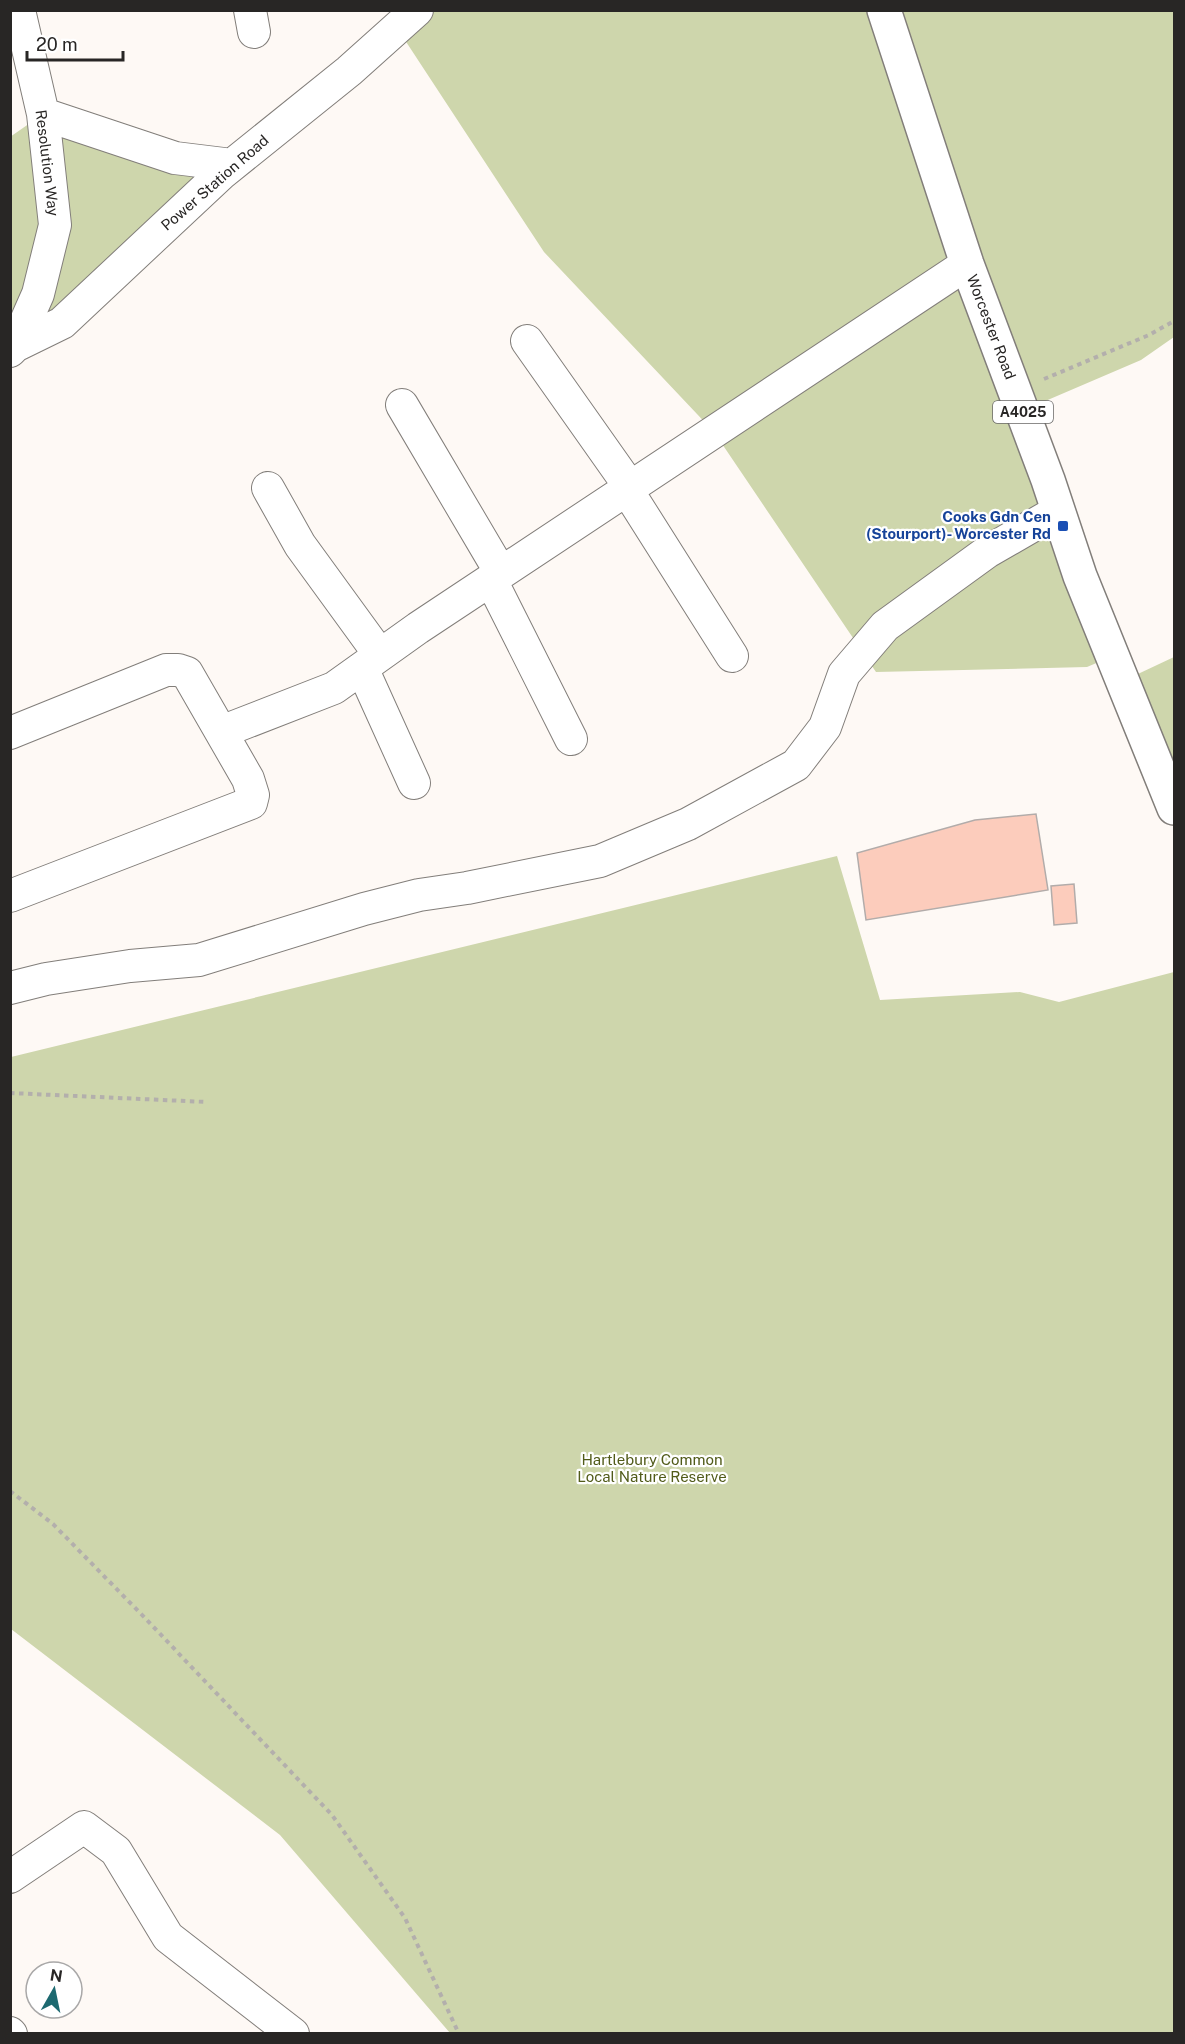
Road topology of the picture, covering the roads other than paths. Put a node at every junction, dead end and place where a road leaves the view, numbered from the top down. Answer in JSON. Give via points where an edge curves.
{"nodes":[{"id":1,"x":19,"y":10,"type":"edge"},
{"id":2,"x":417,"y":10,"type":"edge"},
{"id":3,"x":884,"y":10,"type":"edge"},
{"id":4,"x":43,"y":114,"type":"junction"},
{"id":5,"x":231,"y":165,"type":"junction"},
{"id":6,"x":967,"y":264,"type":"junction"},
{"id":7,"x":527,"y":341,"type":"dead end"},
{"id":8,"x":13,"y":349,"type":"edge"},
{"id":9,"x":402,"y":405,"type":"dead end"},
{"id":10,"x":268,"y":488,"type":"dead end"},
{"id":11,"x":629,"y":488,"type":"junction"},
{"id":12,"x":1058,"y":511,"type":"junction"},
{"id":13,"x":496,"y":576,"type":"junction"},
{"id":14,"x":732,"y":656,"type":"dead end"},
{"id":15,"x":371,"y":662,"type":"junction"},
{"id":16,"x":221,"y":732,"type":"junction"},
{"id":17,"x":10,"y":733,"type":"edge"},
{"id":18,"x":571,"y":739,"type":"dead end"},
{"id":19,"x":414,"y":783,"type":"dead end"},
{"id":20,"x":1174,"y":808,"type":"edge"},
{"id":21,"x":10,"y":896,"type":"edge"},
{"id":22,"x":10,"y":988,"type":"edge"},
{"id":23,"x":10,"y":1877,"type":"edge"},
{"id":24,"x":293,"y":2034,"type":"edge"}],
"edges":[{"from":1,"to":4,"type":"street","name":"Resolution Way"},
{"from":2,"to":5,"type":"street","name":"Power Station Road","via":[[349,71]]},
{"from":3,"to":6,"type":"main road","name":"Worcester Road","number":"A4025"},
{"from":4,"to":5,"type":"street","via":[[175,158]]},
{"from":4,"to":8,"type":"street","name":"Resolution Way","via":[[55,225],[38,294]]},
{"from":5,"to":8,"type":"street","name":"Power Station Road","via":[[63,323]]},
{"from":6,"to":11,"type":"street"},
{"from":6,"to":12,"type":"main road","name":"Worcester Road","number":"A4025"},
{"from":7,"to":11,"type":"street"},
{"from":9,"to":13,"type":"street"},
{"from":10,"to":15,"type":"street"},
{"from":11,"to":13,"type":"street"},
{"from":11,"to":14,"type":"street"},
{"from":12,"to":20,"type":"main road","name":"Worcester Road","number":"A4025","via":[[1080,576]]},
{"from":12,"to":22,"type":"street","via":[[987,552],[885,626],[844,674],[825,727],[796,765],[688,824],[600,861],[418,895],[199,960],[130,966]]},
{"from":13,"to":15,"type":"street"},
{"from":13,"to":18,"type":"street"},
{"from":15,"to":16,"type":"street","via":[[334,688]]},
{"from":15,"to":19,"type":"street"},
{"from":16,"to":17,"type":"street","via":[[187,673],[166,670]]},
{"from":16,"to":21,"type":"street","via":[[248,779],[251,803]]},
{"from":23,"to":24,"type":"street","via":[[84,1827],[116,1851],[168,1936]]}]}
